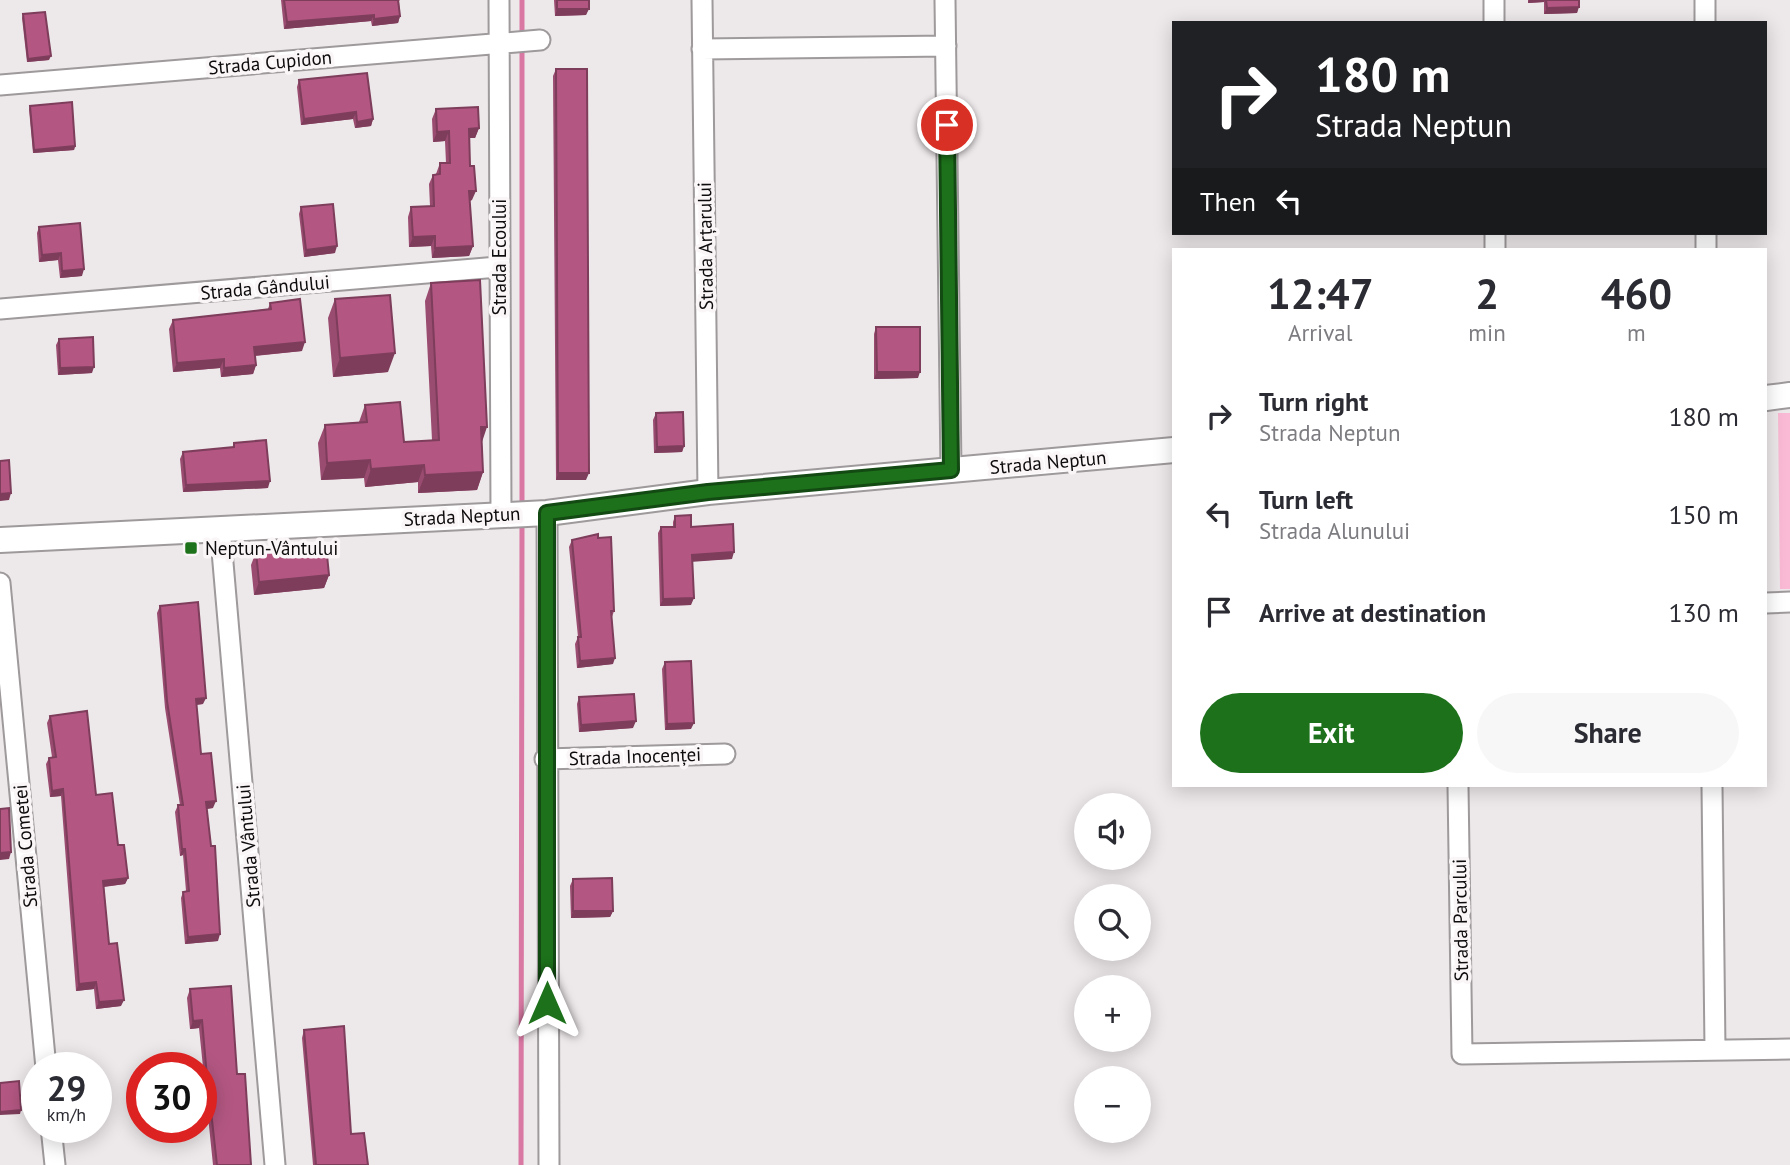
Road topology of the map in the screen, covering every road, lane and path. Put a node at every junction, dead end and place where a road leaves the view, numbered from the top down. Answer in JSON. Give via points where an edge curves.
{"nodes":[{"id":1,"x":499,"y":0,"type":"edge"},
{"id":2,"x":702,"y":0,"type":"edge"},
{"id":3,"x":945,"y":0,"type":"edge"},
{"id":4,"x":1494,"y":0,"type":"edge"},
{"id":5,"x":1705,"y":0,"type":"edge"},
{"id":6,"x":1494,"y":21,"type":"edge"},
{"id":7,"x":1705,"y":21,"type":"edge"},
{"id":8,"x":534,"y":41,"type":"dead end"},
{"id":9,"x":503,"y":43,"type":"junction"},
{"id":10,"x":946,"y":46,"type":"junction"},
{"id":11,"x":702,"y":49,"type":"junction"},
{"id":12,"x":0,"y":85,"type":"edge"},
{"id":13,"x":498,"y":268,"type":"junction"},
{"id":14,"x":0,"y":309,"type":"edge"},
{"id":15,"x":1790,"y":396,"type":"edge"},
{"id":16,"x":1767,"y":398,"type":"edge"},
{"id":17,"x":1172,"y":450,"type":"edge"},
{"id":18,"x":951,"y":470,"type":"junction"},
{"id":19,"x":708,"y":492,"type":"junction"},
{"id":20,"x":523,"y":513,"type":"junction"},
{"id":21,"x":220,"y":528,"type":"junction"},
{"id":22,"x":0,"y":540,"type":"edge"},
{"id":23,"x":0,"y":583,"type":"edge"},
{"id":24,"x":1790,"y":602,"type":"edge"},
{"id":25,"x":1767,"y":603,"type":"edge"},
{"id":26,"x":725,"y":754,"type":"dead end"},
{"id":27,"x":545,"y":759,"type":"junction"},
{"id":28,"x":1458,"y":787,"type":"edge"},
{"id":29,"x":1712,"y":787,"type":"edge"},
{"id":30,"x":1790,"y":1049,"type":"edge"},
{"id":31,"x":1715,"y":1050,"type":"junction"},
{"id":32,"x":44,"y":1052,"type":"edge"},
{"id":33,"x":53,"y":1143,"type":"edge"},
{"id":34,"x":55,"y":1165,"type":"edge"},
{"id":35,"x":275,"y":1165,"type":"edge"},
{"id":36,"x":548,"y":1165,"type":"edge"}],
"edges":[{"from":1,"to":9,"type":"street","name":"Strada Ecoului"},
{"from":2,"to":11,"type":"street","name":"Strada Arțarului"},
{"from":3,"to":10,"type":"street"},
{"from":4,"to":6,"type":"street"},
{"from":5,"to":7,"type":"street"},
{"from":8,"to":9,"type":"street","name":"Strada Cupidon"},
{"from":9,"to":12,"type":"street","name":"Strada Cupidon"},
{"from":9,"to":13,"type":"street","name":"Strada Ecoului"},
{"from":10,"to":11,"type":"street"},
{"from":10,"to":18,"type":"street"},
{"from":11,"to":19,"type":"street","name":"Strada Arțarului"},
{"from":13,"to":14,"type":"street","name":"Strada Gândului"},
{"from":13,"to":20,"type":"street","name":"Strada Ecoului"},
{"from":15,"to":16,"type":"street"},
{"from":17,"to":18,"type":"street","name":"Strada Neptun"},
{"from":18,"to":19,"type":"street","name":"Strada Neptun"},
{"from":19,"to":20,"type":"street","name":"Strada Neptun"},
{"from":20,"to":21,"type":"street","name":"Strada Neptun"},
{"from":20,"to":27,"type":"street","name":"Strada Ecoului"},
{"from":21,"to":22,"type":"street","name":"Strada Neptun"},
{"from":21,"to":35,"type":"street","name":"Strada Vântului"},
{"from":23,"to":32,"type":"street","name":"Strada Cometei"},
{"from":24,"to":25,"type":"street"},
{"from":26,"to":27,"type":"street","name":"Strada Inocenței"},
{"from":27,"to":36,"type":"street","name":"Strada Ecoului"},
{"from":28,"to":31,"type":"street","name":"Strada Parcului","via":[[1462,1054]]},
{"from":29,"to":31,"type":"street"},
{"from":30,"to":31,"type":"street"},
{"from":33,"to":34,"type":"street"}]}
